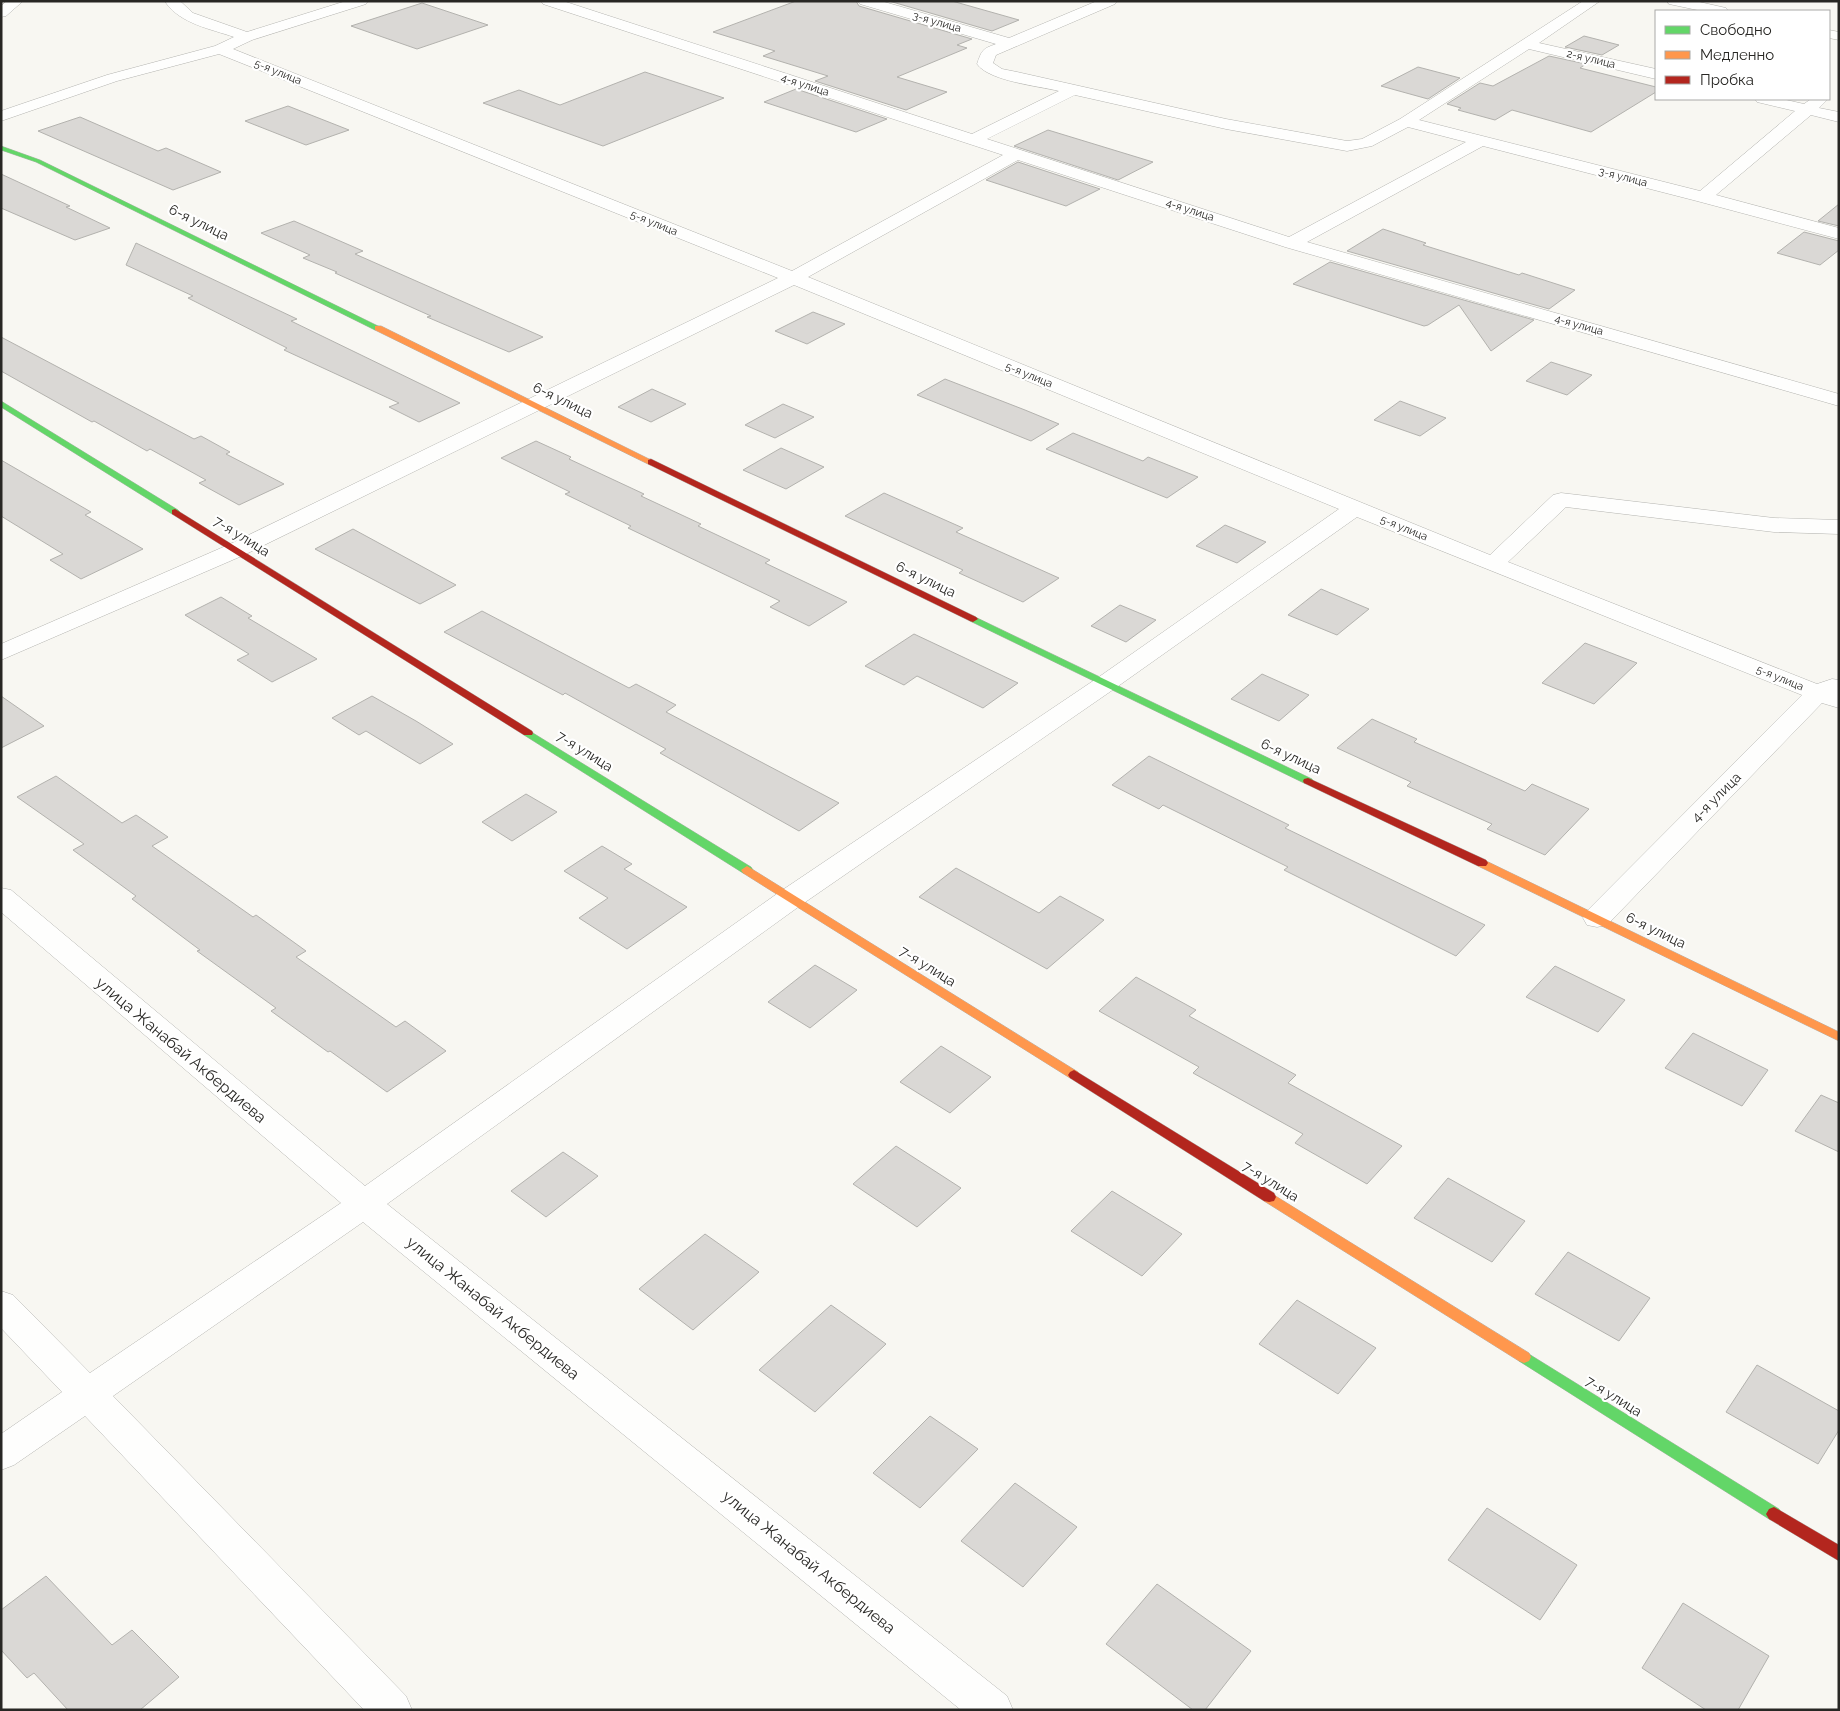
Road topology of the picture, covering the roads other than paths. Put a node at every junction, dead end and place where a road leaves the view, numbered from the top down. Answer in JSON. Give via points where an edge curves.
{"nodes":[{"id":1,"x":16,"y":1,"type":"edge"},
{"id":2,"x":361,"y":1,"type":"edge"},
{"id":3,"x":548,"y":1,"type":"edge"},
{"id":4,"x":866,"y":1,"type":"edge"},
{"id":5,"x":1110,"y":1,"type":"edge"},
{"id":6,"x":1593,"y":1,"type":"edge"},
{"id":7,"x":1674,"y":1,"type":"edge"},
{"id":8,"x":173,"y":3,"type":"dead end"},
{"id":9,"x":1716,"y":10,"type":"edge"},
{"id":10,"x":1,"y":13,"type":"edge"},
{"id":11,"x":247,"y":37,"type":"junction"},
{"id":12,"x":1009,"y":43,"type":"junction"},
{"id":13,"x":1526,"y":44,"type":"junction"},
{"id":14,"x":220,"y":49,"type":"junction"},
{"id":15,"x":1655,"y":74,"type":"edge"},
{"id":16,"x":1073,"y":90,"type":"junction"},
{"id":17,"x":1767,"y":100,"type":"edge"},
{"id":18,"x":1819,"y":100,"type":"edge"},
{"id":19,"x":1806,"y":109,"type":"junction"},
{"id":20,"x":1,"y":116,"type":"edge"},
{"id":21,"x":1839,"y":117,"type":"edge"},
{"id":22,"x":1406,"y":122,"type":"junction"},
{"id":23,"x":972,"y":140,"type":"junction"},
{"id":24,"x":1480,"y":141,"type":"junction"},
{"id":25,"x":1,"y":148,"type":"edge"},
{"id":26,"x":1016,"y":154,"type":"junction"},
{"id":27,"x":1703,"y":197,"type":"junction"},
{"id":28,"x":1839,"y":234,"type":"edge"},
{"id":29,"x":1291,"y":242,"type":"junction"},
{"id":30,"x":792,"y":278,"type":"junction"},
{"id":31,"x":1839,"y":400,"type":"edge"},
{"id":32,"x":1,"y":403,"type":"edge"},
{"id":33,"x":536,"y":404,"type":"junction"},
{"id":34,"x":1355,"y":508,"type":"junction"},
{"id":35,"x":1839,"y":527,"type":"edge"},
{"id":36,"x":236,"y":550,"type":"junction"},
{"id":37,"x":1492,"y":564,"type":"junction"},
{"id":38,"x":1,"y":653,"type":"edge"},
{"id":39,"x":1105,"y":684,"type":"junction"},
{"id":40,"x":1832,"y":692,"type":"edge"},
{"id":41,"x":1,"y":898,"type":"edge"},
{"id":42,"x":791,"y":898,"type":"junction"},
{"id":43,"x":1597,"y":918,"type":"junction"},
{"id":44,"x":1839,"y":1037,"type":"edge"},
{"id":45,"x":364,"y":1204,"type":"junction"},
{"id":46,"x":1,"y":1305,"type":"edge"},
{"id":47,"x":88,"y":1394,"type":"junction"},
{"id":48,"x":1,"y":1454,"type":"edge"},
{"id":49,"x":1839,"y":1554,"type":"edge"},
{"id":50,"x":392,"y":1710,"type":"edge"},
{"id":51,"x":993,"y":1710,"type":"edge"}],
"edges":[{"from":1,"to":10,"type":"street"},
{"from":2,"to":11,"type":"street"},
{"from":3,"to":23,"type":"street","name":"4-я улица"},
{"from":4,"to":12,"type":"street","name":"3-я улица"},
{"from":5,"to":12,"type":"street"},
{"from":6,"to":13,"type":"street"},
{"from":7,"to":9,"type":"street"},
{"from":8,"to":11,"type":"street","via":[[188,16]]},
{"from":11,"to":14,"type":"street"},
{"from":12,"to":16,"type":"street","via":[[989,52],[985,64],[997,72]]},
{"from":13,"to":15,"type":"street","name":"2-я улица"},
{"from":13,"to":22,"type":"street"},
{"from":14,"to":20,"type":"street","via":[[112,78]]},
{"from":14,"to":30,"type":"street","name":"5-я улица"},
{"from":16,"to":22,"type":"street","via":[[1226,124],[1347,146],[1366,143]]},
{"from":16,"to":23,"type":"street"},
{"from":17,"to":19,"type":"street"},
{"from":18,"to":19,"type":"street"},
{"from":19,"to":21,"type":"street"},
{"from":19,"to":27,"type":"street"},
{"from":22,"to":24,"type":"street","name":"3-я улица"},
{"from":23,"to":26,"type":"street","name":"4-я улица"},
{"from":24,"to":27,"type":"street","name":"3-я улица"},
{"from":24,"to":29,"type":"street"},
{"from":25,"to":33,"type":"street","name":"6-я улица","via":[[38,161]]},
{"from":26,"to":29,"type":"street","name":"4-я улица"},
{"from":26,"to":30,"type":"street"},
{"from":27,"to":28,"type":"street","name":"3-я улица"},
{"from":29,"to":31,"type":"street","name":"4-я улица"},
{"from":30,"to":33,"type":"street"},
{"from":30,"to":34,"type":"street","name":"5-я улица"},
{"from":32,"to":36,"type":"street","name":"7-я улица"},
{"from":33,"to":36,"type":"street"},
{"from":33,"to":39,"type":"street","name":"6-я улица"},
{"from":34,"to":37,"type":"street","name":"5-я улица"},
{"from":34,"to":39,"type":"street"},
{"from":35,"to":37,"type":"street","via":[[1774,525],[1561,500]]},
{"from":36,"to":38,"type":"street"},
{"from":36,"to":42,"type":"street","name":"7-я улица"},
{"from":37,"to":40,"type":"street","name":"5-я улица"},
{"from":39,"to":42,"type":"street"},
{"from":39,"to":43,"type":"street","name":"6-я улица"},
{"from":40,"to":43,"type":"street","name":"4-я улица"},
{"from":41,"to":45,"type":"street","name":"улица Жанабай Акбердиева"},
{"from":42,"to":45,"type":"street"},
{"from":42,"to":49,"type":"street","name":"7-я улица"},
{"from":43,"to":44,"type":"street","name":"6-я улица"},
{"from":45,"to":47,"type":"street"},
{"from":45,"to":51,"type":"street","name":"улица Жанабай Акбердиева"},
{"from":46,"to":47,"type":"street"},
{"from":47,"to":48,"type":"street"},
{"from":47,"to":50,"type":"street"}]}
